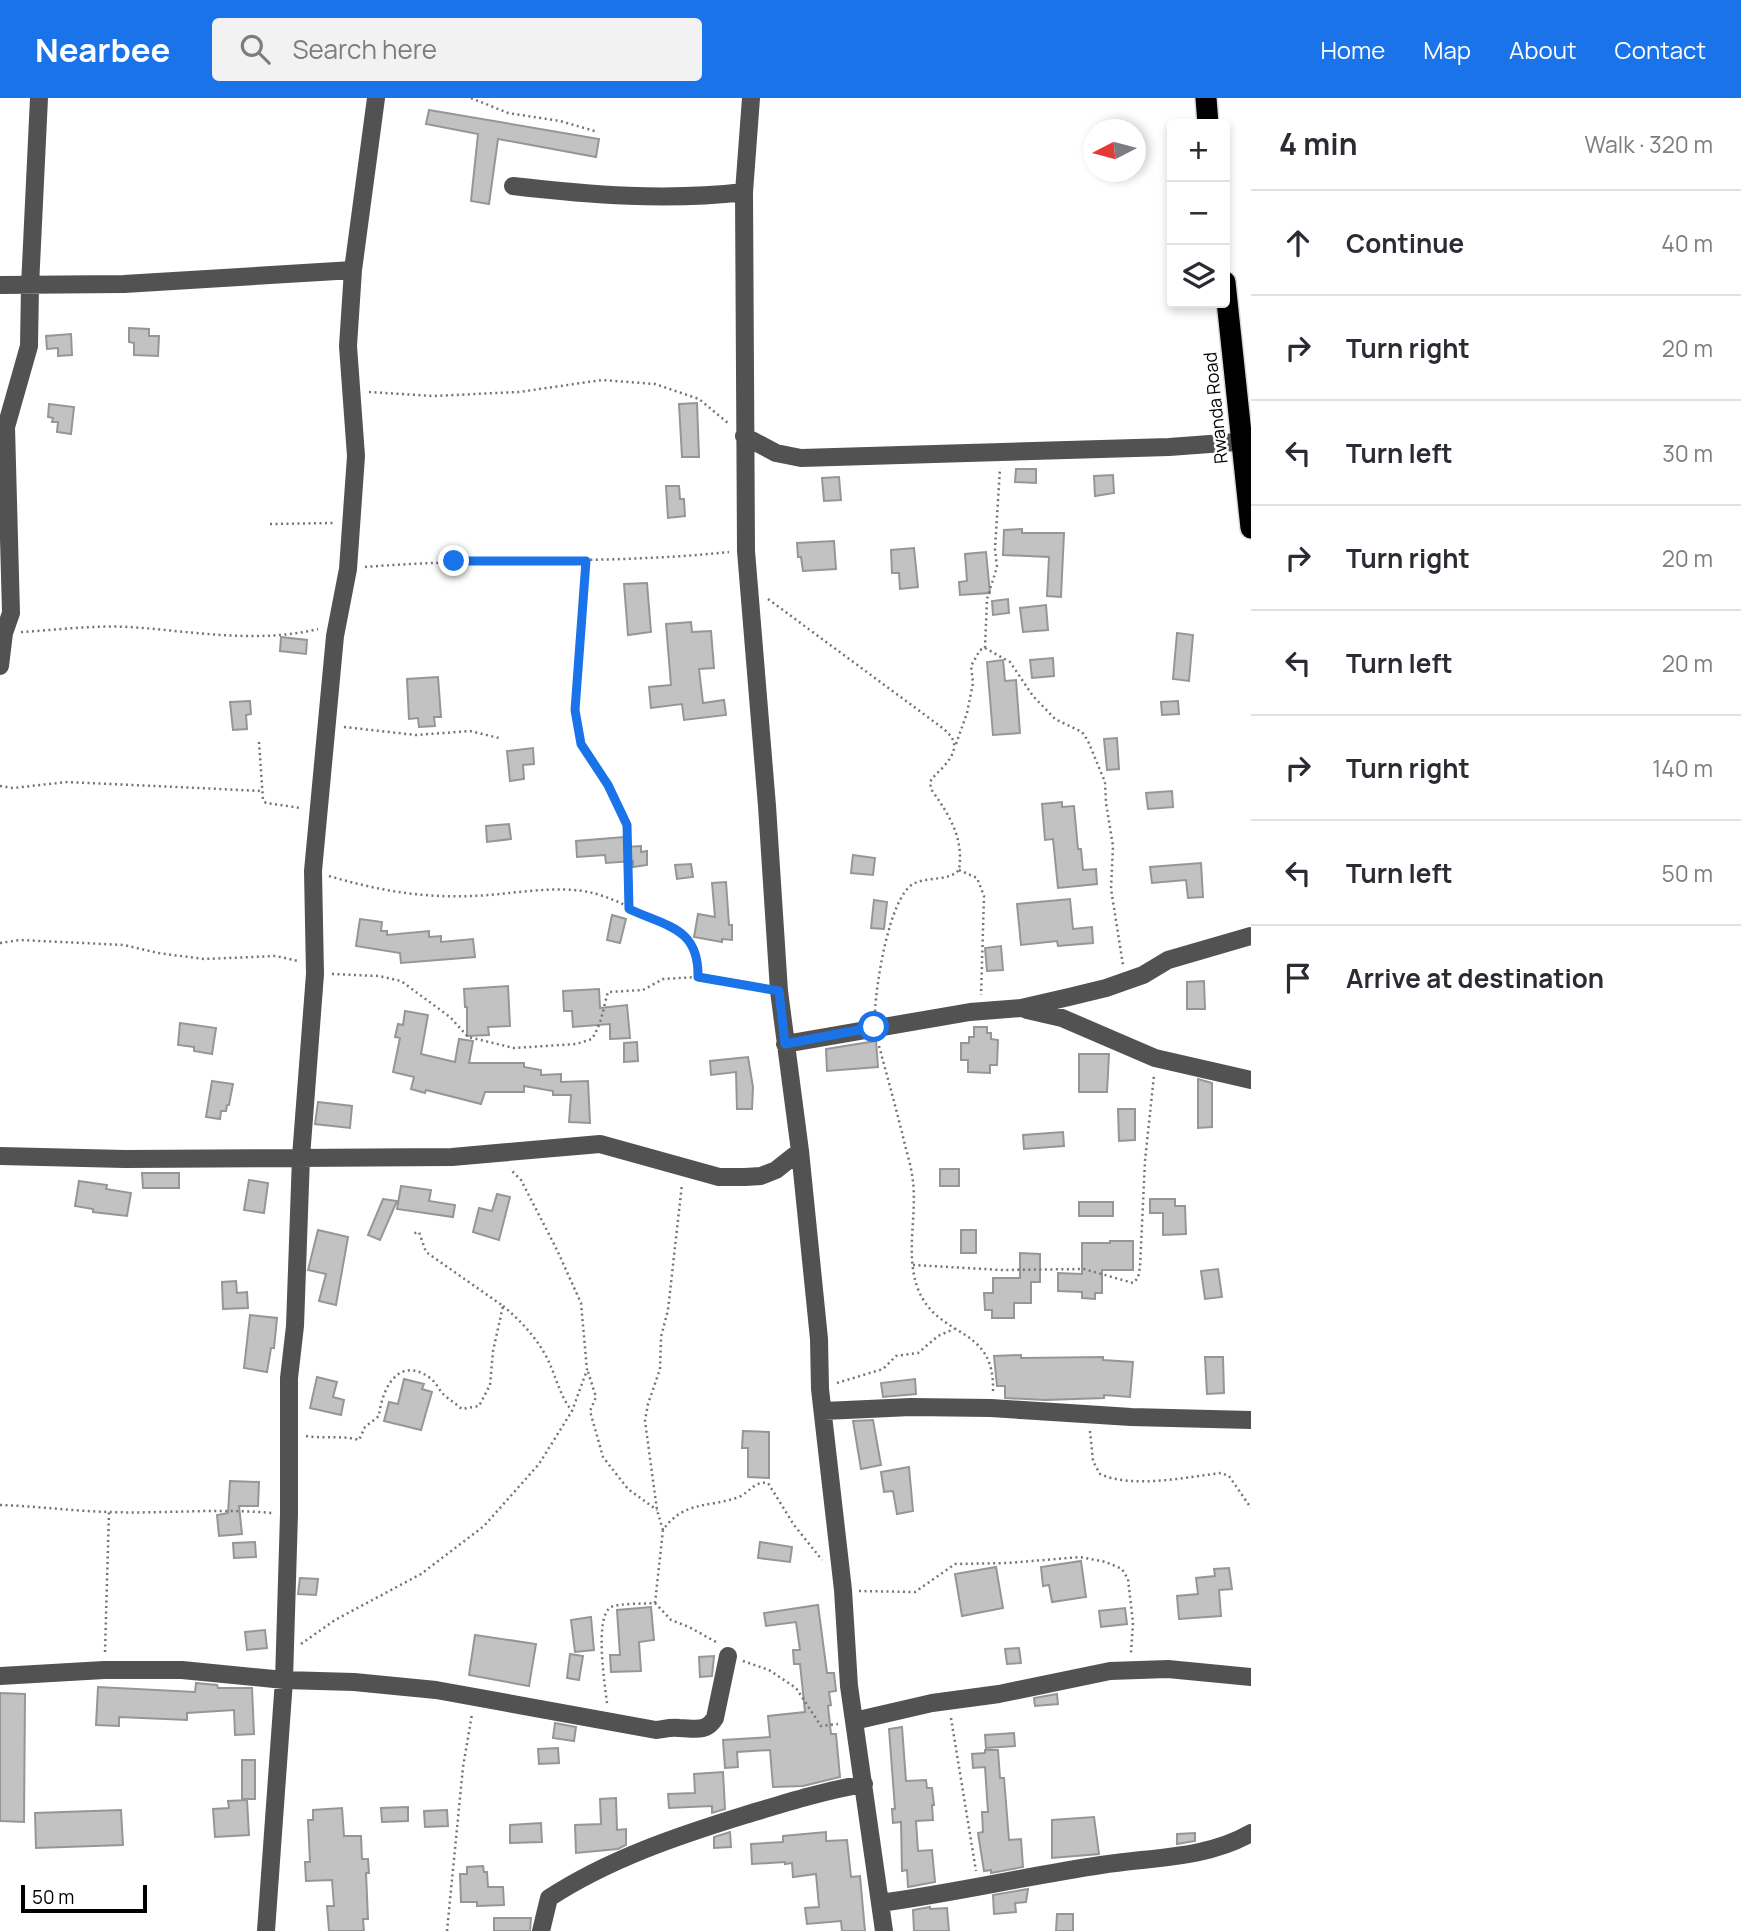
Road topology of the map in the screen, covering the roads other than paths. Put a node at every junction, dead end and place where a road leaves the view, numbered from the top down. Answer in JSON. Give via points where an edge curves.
{"nodes":[{"id":1,"x":39,"y":98,"type":"edge"},
{"id":2,"x":376,"y":98,"type":"edge"},
{"id":3,"x":751,"y":98,"type":"edge"},
{"id":4,"x":1206,"y":98,"type":"edge"},
{"id":5,"x":1208,"y":119,"type":"edge"},
{"id":6,"x":513,"y":186,"type":"dead end"},
{"id":7,"x":744,"y":192,"type":"junction"},
{"id":8,"x":353,"y":270,"type":"junction"},
{"id":9,"x":0,"y":285,"type":"edge"},
{"id":10,"x":30,"y":286,"type":"junction"},
{"id":11,"x":1228,"y":308,"type":"edge"},
{"id":12,"x":744,"y":436,"type":"junction"},
{"id":13,"x":1246,"y":441,"type":"edge"},
{"id":14,"x":1251,"y":528,"type":"edge"},
{"id":15,"x":0,"y":666,"type":"edge"},
{"id":16,"x":1251,"y":936,"type":"edge"},
{"id":17,"x":1021,"y":1008,"type":"junction"},
{"id":18,"x":785,"y":1044,"type":"junction"},
{"id":19,"x":1251,"y":1080,"type":"edge"},
{"id":20,"x":800,"y":1152,"type":"junction"},
{"id":21,"x":0,"y":1156,"type":"edge"},
{"id":22,"x":301,"y":1157,"type":"junction"},
{"id":23,"x":824,"y":1411,"type":"junction"},
{"id":24,"x":1251,"y":1420,"type":"edge"},
{"id":25,"x":728,"y":1656,"type":"dead end"},
{"id":26,"x":0,"y":1676,"type":"edge"},
{"id":27,"x":1251,"y":1677,"type":"edge"},
{"id":28,"x":284,"y":1680,"type":"junction"},
{"id":29,"x":854,"y":1721,"type":"junction"},
{"id":30,"x":864,"y":1784,"type":"junction"},
{"id":31,"x":1251,"y":1833,"type":"edge"},
{"id":32,"x":880,"y":1903,"type":"junction"},
{"id":33,"x":266,"y":1931,"type":"edge"},
{"id":34,"x":541,"y":1931,"type":"edge"},
{"id":35,"x":884,"y":1931,"type":"edge"}],
"edges":[{"from":1,"to":10,"type":"street"},
{"from":2,"to":8,"type":"street"},
{"from":3,"to":7,"type":"street"},
{"from":4,"to":5,"type":"highway"},
{"from":6,"to":7,"type":"street","via":[[648,197],[697,198]]},
{"from":7,"to":12,"type":"street"},
{"from":8,"to":10,"type":"street"},
{"from":8,"to":22,"type":"street","via":[[348,346],[356,456],[348,569],[338,623],[313,871],[314,967]]},
{"from":9,"to":10,"type":"street"},
{"from":10,"to":15,"type":"street","via":[[29,346],[6,427],[10,613]]},
{"from":11,"to":13,"type":"highway","name":"Rwanda Road"},
{"from":12,"to":13,"type":"street","via":[[776,453],[801,458]]},
{"from":12,"to":18,"type":"street","via":[[746,551]]},
{"from":13,"to":14,"type":"highway","name":"Rwanda Road"},
{"from":16,"to":17,"type":"street","via":[[1167,960],[1126,982]]},
{"from":17,"to":18,"type":"street","via":[[970,1012]]},
{"from":17,"to":19,"type":"street","via":[[1062,1018],[1155,1058]]},
{"from":18,"to":20,"type":"street"},
{"from":20,"to":22,"type":"street","via":[[761,1176],[719,1177],[600,1144],[452,1157]]},
{"from":20,"to":23,"type":"street"},
{"from":21,"to":22,"type":"street"},
{"from":22,"to":28,"type":"street","via":[[289,1378]]},
{"from":23,"to":24,"type":"street","via":[[991,1408]]},
{"from":23,"to":29,"type":"street"},
{"from":25,"to":28,"type":"street","via":[[715,1718],[700,1730],[656,1730],[436,1690]]},
{"from":26,"to":28,"type":"street","via":[[182,1670]]},
{"from":27,"to":29,"type":"street","via":[[1168,1669],[1110,1671]]},
{"from":28,"to":33,"type":"street"},
{"from":29,"to":30,"type":"street"},
{"from":30,"to":32,"type":"street"},
{"from":30,"to":34,"type":"street","via":[[827,1790],[641,1850],[549,1898]]},
{"from":31,"to":32,"type":"street","via":[[1207,1851]]},
{"from":32,"to":35,"type":"street"}]}
